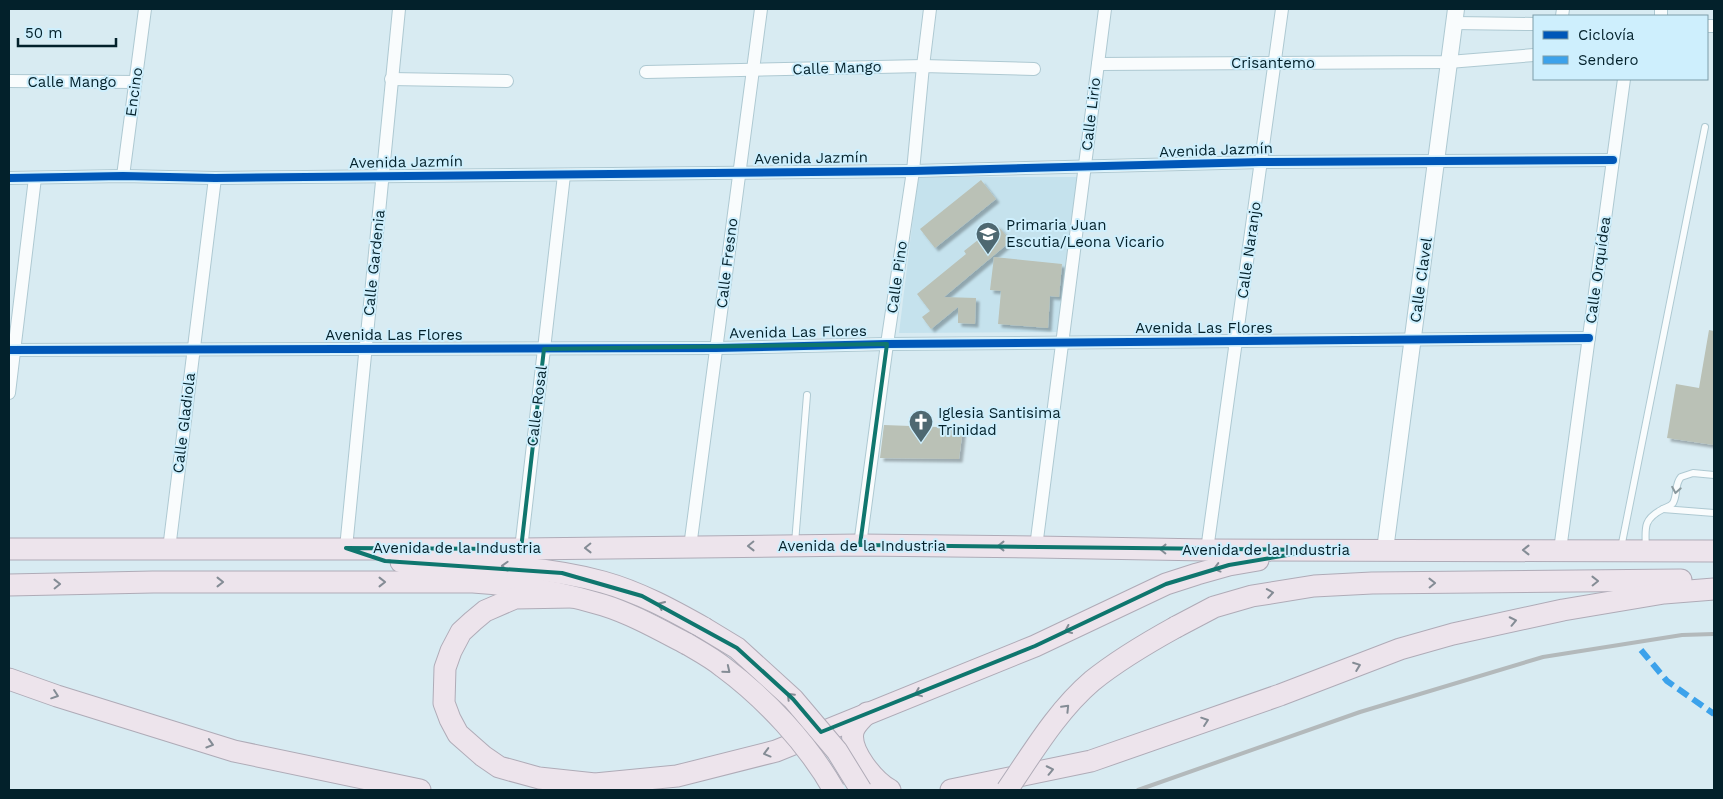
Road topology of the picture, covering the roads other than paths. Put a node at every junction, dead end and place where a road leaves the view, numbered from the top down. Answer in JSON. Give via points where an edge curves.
{"nodes":[{"id":1,"x":145,"y":9,"type":"edge"},
{"id":2,"x":399,"y":9,"type":"edge"},
{"id":3,"x":761,"y":9,"type":"edge"},
{"id":4,"x":930,"y":9,"type":"edge"},
{"id":5,"x":1104,"y":9,"type":"edge"},
{"id":6,"x":1282,"y":9,"type":"edge"},
{"id":7,"x":1455,"y":16,"type":"edge"},
{"id":8,"x":1533,"y":24,"type":"edge"},
{"id":9,"x":1533,"y":55,"type":"edge"},
{"id":10,"x":1449,"y":62,"type":"junction"},
{"id":11,"x":1275,"y":63,"type":"junction"},
{"id":12,"x":1098,"y":64,"type":"junction"},
{"id":13,"x":923,"y":66,"type":"junction"},
{"id":14,"x":1034,"y":69,"type":"dead end"},
{"id":15,"x":752,"y":71,"type":"junction"},
{"id":16,"x":646,"y":72,"type":"dead end"},
{"id":17,"x":391,"y":79,"type":"junction"},
{"id":18,"x":1624,"y":80,"type":"edge"},
{"id":19,"x":507,"y":81,"type":"dead end"},
{"id":20,"x":9,"y":82,"type":"edge"},
{"id":21,"x":135,"y":82,"type":"junction"},
{"id":22,"x":1705,"y":126,"type":"dead end"},
{"id":23,"x":1613,"y":160,"type":"junction"},
{"id":24,"x":1436,"y":161,"type":"junction"},
{"id":25,"x":1261,"y":162,"type":"junction"},
{"id":26,"x":1084,"y":168,"type":"junction"},
{"id":27,"x":913,"y":171,"type":"junction"},
{"id":28,"x":738,"y":172,"type":"junction"},
{"id":29,"x":564,"y":175,"type":"junction"},
{"id":30,"x":123,"y":176,"type":"junction"},
{"id":31,"x":382,"y":176,"type":"junction"},
{"id":32,"x":9,"y":178,"type":"edge"},
{"id":33,"x":35,"y":178,"type":"junction"},
{"id":34,"x":215,"y":178,"type":"junction"},
{"id":35,"x":1589,"y":338,"type":"junction"},
{"id":36,"x":1412,"y":340,"type":"junction"},
{"id":37,"x":1236,"y":342,"type":"junction"},
{"id":38,"x":1062,"y":343,"type":"junction"},
{"id":39,"x":887,"y":344,"type":"junction"},
{"id":40,"x":716,"y":348,"type":"junction"},
{"id":41,"x":193,"y":349,"type":"junction"},
{"id":42,"x":365,"y":349,"type":"junction"},
{"id":43,"x":544,"y":349,"type":"junction"},
{"id":44,"x":11,"y":350,"type":"edge"},
{"id":45,"x":9,"y":393,"type":"edge"},
{"id":46,"x":807,"y":395,"type":"dead end"},
{"id":47,"x":1714,"y":475,"type":"edge"},
{"id":48,"x":1662,"y":509,"type":"junction"},
{"id":49,"x":1714,"y":513,"type":"edge"},
{"id":50,"x":860,"y":545,"type":"junction"},
{"id":51,"x":795,"y":546,"type":"junction"},
{"id":52,"x":690,"y":547,"type":"junction"},
{"id":53,"x":1036,"y":547,"type":"junction"},
{"id":54,"x":346,"y":548,"type":"junction"},
{"id":55,"x":9,"y":549,"type":"edge"},
{"id":56,"x":169,"y":549,"type":"junction"},
{"id":57,"x":521,"y":549,"type":"junction"},
{"id":58,"x":1208,"y":550,"type":"junction"},
{"id":59,"x":1317,"y":550,"type":"junction"},
{"id":60,"x":1385,"y":550,"type":"junction"},
{"id":61,"x":1560,"y":550,"type":"junction"},
{"id":62,"x":1714,"y":551,"type":"edge"},
{"id":63,"x":1620,"y":552,"type":"junction"},
{"id":64,"x":1646,"y":552,"type":"junction"},
{"id":65,"x":1714,"y":579,"type":"edge"},
{"id":66,"x":9,"y":585,"type":"edge"},
{"id":67,"x":1714,"y":589,"type":"edge"},
{"id":68,"x":572,"y":597,"type":"junction"},
{"id":69,"x":9,"y":679,"type":"edge"},
{"id":70,"x":867,"y":713,"type":"junction"},
{"id":71,"x":420,"y":790,"type":"edge"},
{"id":72,"x":834,"y":790,"type":"edge"},
{"id":73,"x":861,"y":790,"type":"edge"},
{"id":74,"x":890,"y":790,"type":"edge"},
{"id":75,"x":951,"y":790,"type":"edge"},
{"id":76,"x":1007,"y":790,"type":"edge"}],
"edges":[{"from":1,"to":21,"type":"street","name":"Encino"},
{"from":2,"to":17,"type":"street","name":"Calle Gardenia"},
{"from":3,"to":15,"type":"street","name":"Calle Fresno"},
{"from":4,"to":13,"type":"street","name":"Calle Pino"},
{"from":5,"to":12,"type":"street","name":"Calle Lirio"},
{"from":6,"to":11,"type":"street","name":"Calle Naranjo"},
{"from":7,"to":8,"type":"street"},
{"from":7,"to":10,"type":"street","name":"Calle Clavel"},
{"from":9,"to":10,"type":"street","name":"Crisantemo"},
{"from":10,"to":11,"type":"street","name":"Crisantemo"},
{"from":10,"to":24,"type":"street","name":"Calle Clavel"},
{"from":11,"to":12,"type":"street","name":"Crisantemo"},
{"from":11,"to":25,"type":"street","name":"Calle Naranjo"},
{"from":12,"to":26,"type":"street","name":"Calle Lirio"},
{"from":13,"to":14,"type":"street","name":"Calle Mango"},
{"from":13,"to":15,"type":"street","name":"Calle Mango"},
{"from":13,"to":27,"type":"street","name":"Calle Pino"},
{"from":15,"to":16,"type":"street","name":"Calle Mango"},
{"from":15,"to":28,"type":"street","name":"Calle Fresno"},
{"from":17,"to":19,"type":"street"},
{"from":17,"to":31,"type":"street","name":"Calle Gardenia"},
{"from":18,"to":23,"type":"street","name":"Calle Orquídea"},
{"from":20,"to":21,"type":"street","name":"Calle Mango"},
{"from":21,"to":30,"type":"street","name":"Encino"},
{"from":22,"to":63,"type":"lane"},
{"from":23,"to":24,"type":"street","name":"Avenida Jazmín"},
{"from":23,"to":35,"type":"street","name":"Calle Orquídea"},
{"from":24,"to":25,"type":"street","name":"Avenida Jazmín"},
{"from":24,"to":36,"type":"street","name":"Calle Clavel"},
{"from":25,"to":26,"type":"street","name":"Avenida Jazmín"},
{"from":25,"to":37,"type":"street","name":"Calle Naranjo"},
{"from":26,"to":27,"type":"street","name":"Avenida Jazmín"},
{"from":26,"to":38,"type":"street","name":"Calle Lirio"},
{"from":27,"to":28,"type":"street","name":"Avenida Jazmín"},
{"from":27,"to":39,"type":"street","name":"Calle Pino"},
{"from":28,"to":29,"type":"street","name":"Avenida Jazmín"},
{"from":28,"to":40,"type":"street","name":"Calle Fresno"},
{"from":29,"to":31,"type":"street","name":"Avenida Jazmín"},
{"from":29,"to":43,"type":"street","name":"Calle Rosal"},
{"from":30,"to":33,"type":"street","name":"Avenida Jazmín"},
{"from":30,"to":34,"type":"street","name":"Avenida Jazmín"},
{"from":31,"to":34,"type":"street","name":"Avenida Jazmín"},
{"from":31,"to":42,"type":"street","name":"Calle Gardenia"},
{"from":32,"to":33,"type":"street","name":"Avenida Jazmín"},
{"from":33,"to":44,"type":"street"},
{"from":34,"to":41,"type":"street","name":"Calle Gladiola"},
{"from":35,"to":36,"type":"street","name":"Avenida Las Flores"},
{"from":35,"to":61,"type":"street","name":"Calle Orquídea"},
{"from":36,"to":37,"type":"street","name":"Avenida Las Flores"},
{"from":36,"to":60,"type":"street","name":"Calle Clavel"},
{"from":37,"to":38,"type":"street","name":"Avenida Las Flores"},
{"from":37,"to":58,"type":"street","name":"Calle Naranjo"},
{"from":38,"to":39,"type":"street","name":"Avenida Las Flores"},
{"from":38,"to":53,"type":"street","name":"Calle Lirio"},
{"from":39,"to":40,"type":"street","name":"Avenida Las Flores"},
{"from":39,"to":50,"type":"street","name":"Calle Pino"},
{"from":40,"to":43,"type":"street","name":"Avenida Las Flores"},
{"from":40,"to":52,"type":"street","name":"Calle Fresno"},
{"from":41,"to":42,"type":"street","name":"Avenida Las Flores"},
{"from":41,"to":44,"type":"street","name":"Avenida Las Flores"},
{"from":41,"to":56,"type":"street","name":"Calle Gladiola"},
{"from":42,"to":43,"type":"street","name":"Avenida Las Flores"},
{"from":42,"to":54,"type":"street","name":"Calle Gardenia"},
{"from":43,"to":57,"type":"street","name":"Calle Rosal"},
{"from":44,"to":45,"type":"street"},
{"from":46,"to":51,"type":"lane"},
{"from":47,"to":48,"type":"lane","one_way":true,"via":[[1681,477],[1673,502]]},
{"from":48,"to":49,"type":"lane"},
{"from":48,"to":64,"type":"lane","via":[[1645,527]]},
{"from":50,"to":51,"type":"highway","name":"Avenida de la Industria"},
{"from":53,"to":50,"type":"highway","name":"Avenida de la Industria","one_way":true},
{"from":51,"to":52,"type":"highway","name":"Avenida de la Industria","one_way":true},
{"from":52,"to":57,"type":"highway","name":"Avenida de la Industria","one_way":true},
{"from":58,"to":53,"type":"highway","name":"Avenida de la Industria","one_way":true},
{"from":54,"to":56,"type":"highway","name":"Avenida de la Industria"},
{"from":54,"to":57,"type":"highway","name":"Avenida de la Industria"},
{"from":73,"to":54,"type":"highway","one_way":true,"bridge":true,"via":[[837,751],[793,699],[737,648],[672,610],[605,582],[571,575],[516,567],[385,561]]},
{"from":55,"to":56,"type":"highway","name":"Avenida de la Industria"},
{"from":58,"to":59,"type":"highway","name":"Avenida de la Industria"},
{"from":59,"to":60,"type":"highway","name":"Avenida de la Industria"},
{"from":59,"to":70,"type":"highway","one_way":true,"via":[[1229,565],[1166,584],[1035,646]]},
{"from":61,"to":60,"type":"highway","name":"Avenida de la Industria","one_way":true},
{"from":61,"to":63,"type":"highway","name":"Avenida de la Industria"},
{"from":62,"to":64,"type":"highway","name":"Avenida de la Industria"},
{"from":63,"to":64,"type":"highway","name":"Avenida de la Industria"},
{"from":76,"to":65,"type":"highway","one_way":true,"bridge":true,"via":[[1057,718],[1092,682],[1132,652],[1223,604],[1314,586],[1372,583]]},
{"from":66,"to":68,"type":"highway","one_way":true,"via":[[473,582],[506,584]]},
{"from":75,"to":67,"type":"highway","one_way":true,"via":[[1091,761],[1400,649],[1453,634],[1564,610]]},
{"from":70,"to":68,"type":"highway","one_way":true,"via":[[776,751],[677,776],[596,784],[539,778],[499,766],[458,734],[450,719],[444,704],[444,683],[451,651],[461,632],[472,621],[500,604],[515,598]]},
{"from":68,"to":72,"type":"highway","one_way":true,"bridge":true,"via":[[604,605],[649,624],[722,666],[785,724]]},
{"from":69,"to":71,"type":"highway","one_way":true,"via":[[234,751]]},
{"from":70,"to":74,"type":"highway","via":[[855,726],[852,741],[866,768]]}]}
